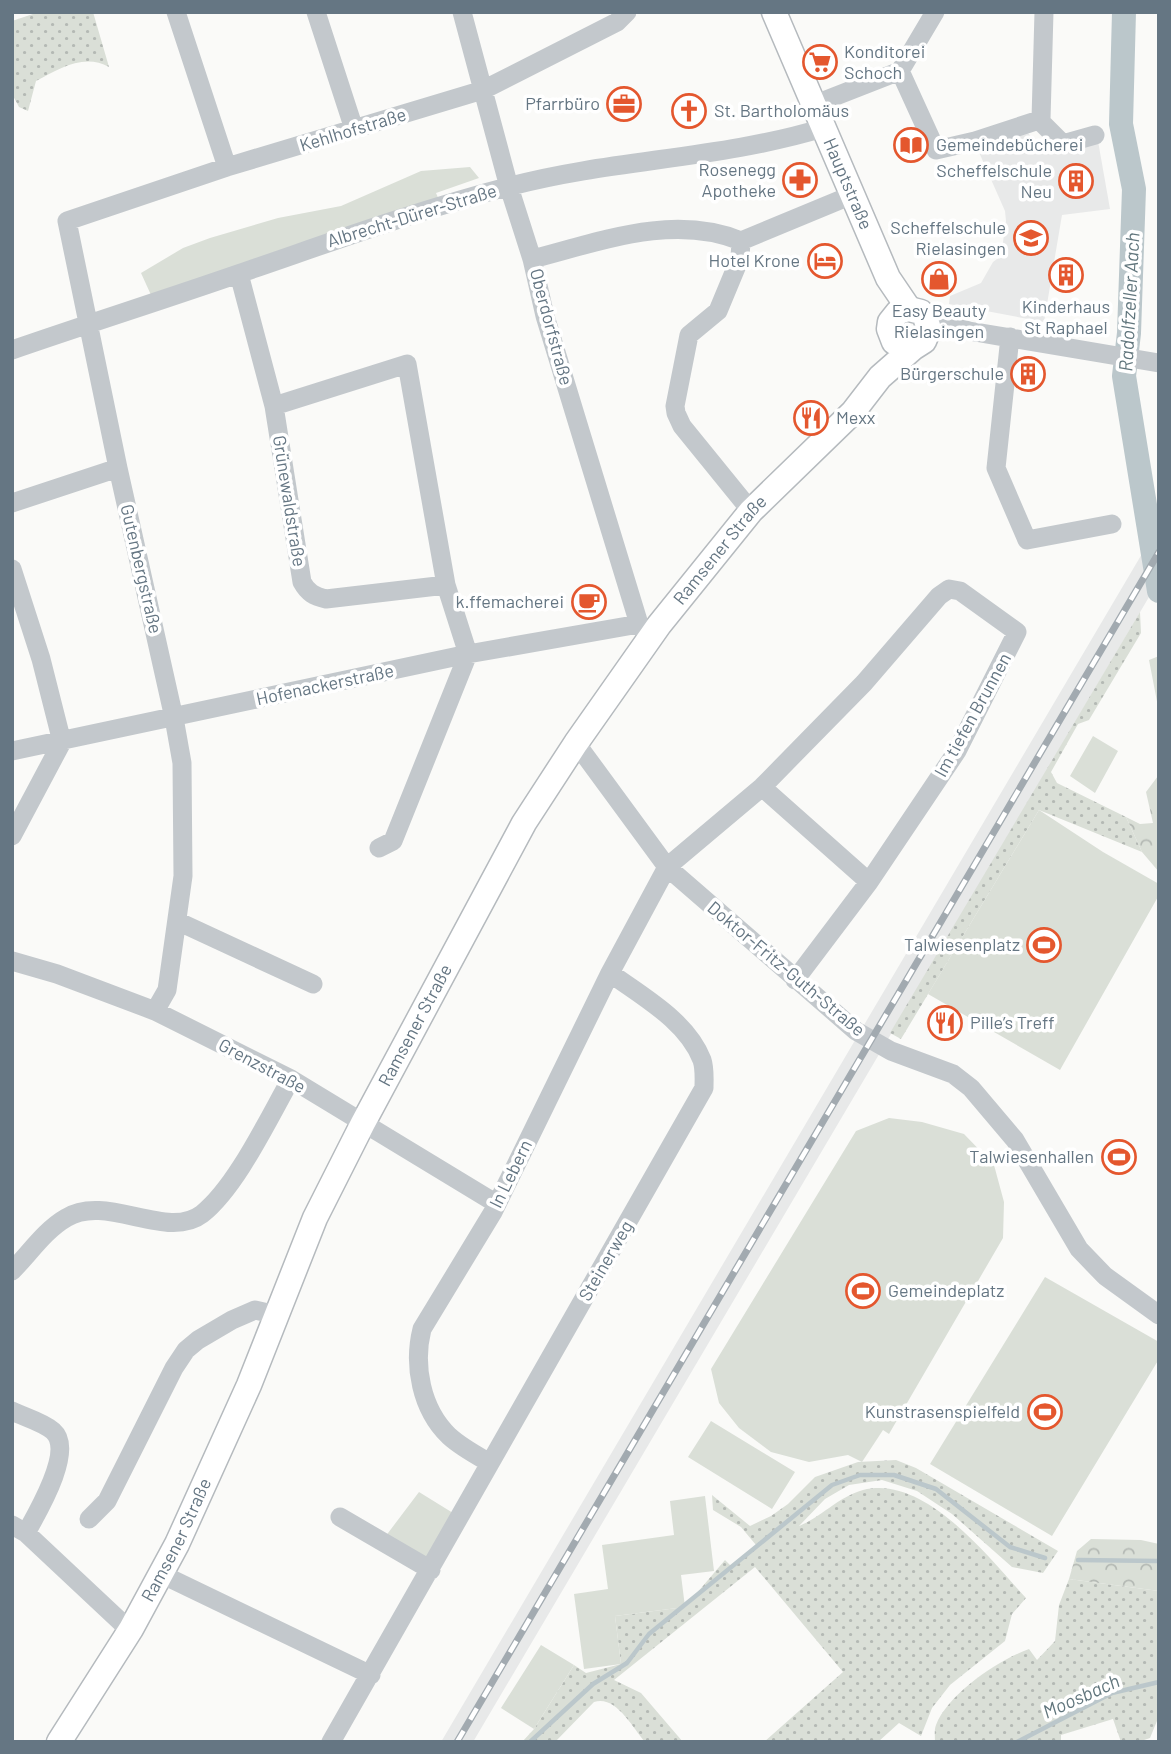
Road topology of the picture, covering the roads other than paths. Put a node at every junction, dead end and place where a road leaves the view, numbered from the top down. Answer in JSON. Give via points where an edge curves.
{"nodes":[{"id":1,"x":176,"y":12,"type":"edge"},
{"id":2,"x":316,"y":12,"type":"edge"},
{"id":3,"x":462,"y":12,"type":"edge"},
{"id":4,"x":627,"y":12,"type":"edge"},
{"id":5,"x":774,"y":12,"type":"edge"},
{"id":6,"x":935,"y":12,"type":"edge"},
{"id":7,"x":1044,"y":12,"type":"edge"},
{"id":8,"x":900,"y":71,"type":"junction"},
{"id":9,"x":483,"y":90,"type":"junction"},
{"id":10,"x":813,"y":105,"type":"junction"},
{"id":11,"x":1039,"y":120,"type":"junction"},
{"id":12,"x":823,"y":128,"type":"junction"},
{"id":13,"x":354,"y":129,"type":"junction"},
{"id":14,"x":1095,"y":135,"type":"dead end"},
{"id":15,"x":227,"y":167,"type":"junction"},
{"id":16,"x":509,"y":187,"type":"junction"},
{"id":17,"x":852,"y":195,"type":"junction"},
{"id":18,"x":67,"y":221,"type":"joint"},
{"id":19,"x":741,"y":241,"type":"junction"},
{"id":20,"x":532,"y":259,"type":"junction"},
{"id":21,"x":239,"y":274,"type":"junction"},
{"id":22,"x":90,"y":323,"type":"junction"},
{"id":23,"x":910,"y":327,"type":"junction"},
{"id":24,"x":1010,"y":337,"type":"junction"},
{"id":25,"x":12,"y":350,"type":"edge"},
{"id":26,"x":1150,"y":362,"type":"edge"},
{"id":27,"x":274,"y":406,"type":"junction"},
{"id":28,"x":118,"y":468,"type":"junction"},
{"id":29,"x":12,"y":503,"type":"edge"},
{"id":30,"x":751,"y":511,"type":"junction"},
{"id":31,"x":1112,"y":524,"type":"dead end"},
{"id":32,"x":12,"y":569,"type":"edge"},
{"id":33,"x":446,"y":585,"type":"junction"},
{"id":34,"x":644,"y":630,"type":"junction"},
{"id":35,"x":468,"y":654,"type":"junction"},
{"id":36,"x":174,"y":718,"type":"junction"},
{"id":37,"x":62,"y":742,"type":"junction"},
{"id":38,"x":576,"y":743,"type":"junction"},
{"id":39,"x":12,"y":751,"type":"edge"},
{"id":40,"x":762,"y":787,"type":"junction"},
{"id":41,"x":12,"y":836,"type":"edge"},
{"id":42,"x":379,"y":848,"type":"dead end"},
{"id":43,"x":667,"y":867,"type":"junction"},
{"id":44,"x":869,"y":883,"type":"junction"},
{"id":45,"x":177,"y":921,"type":"junction"},
{"id":46,"x":12,"y":961,"type":"edge"},
{"id":47,"x":610,"y":973,"type":"junction"},
{"id":48,"x":795,"y":980,"type":"junction"},
{"id":49,"x":313,"y":984,"type":"dead end"},
{"id":50,"x":155,"y":1011,"type":"junction"},
{"id":51,"x":291,"y":1080,"type":"junction"},
{"id":52,"x":363,"y":1122,"type":"junction"},
{"id":53,"x":497,"y":1204,"type":"junction"},
{"id":54,"x":12,"y":1271,"type":"edge"},
{"id":55,"x":277,"y":1315,"type":"junction"},
{"id":56,"x":1159,"y":1315,"type":"edge"},
{"id":57,"x":12,"y":1411,"type":"edge"},
{"id":58,"x":490,"y":1463,"type":"junction"},
{"id":59,"x":341,"y":1517,"type":"dead end"},
{"id":60,"x":89,"y":1519,"type":"dead end"},
{"id":61,"x":19,"y":1529,"type":"edge"},
{"id":62,"x":431,"y":1570,"type":"junction"},
{"id":63,"x":161,"y":1574,"type":"junction"},
{"id":64,"x":131,"y":1629,"type":"junction"},
{"id":65,"x":371,"y":1675,"type":"junction"},
{"id":66,"x":59,"y":1742,"type":"edge"},
{"id":67,"x":331,"y":1742,"type":"edge"}],
"edges":[{"from":1,"to":15,"type":"street"},
{"from":2,"to":13,"type":"street"},
{"from":3,"to":9,"type":"street","name":"Oberdorfstraße"},
{"from":4,"to":9,"type":"street","name":"Kehlhofstraße","via":[[617,22]]},
{"from":5,"to":10,"type":"main road","name":"Hauptstraße"},
{"from":6,"to":8,"type":"street"},
{"from":7,"to":11,"type":"street"},
{"from":8,"to":10,"type":"street"},
{"from":8,"to":11,"type":"street","via":[[936,150]]},
{"from":9,"to":13,"type":"street","name":"Kehlhofstraße"},
{"from":9,"to":16,"type":"street","name":"Oberdorfstraße"},
{"from":10,"to":12,"type":"main road","name":"Hauptstraße"},
{"from":11,"to":14,"type":"street","via":[[1063,144]]},
{"from":12,"to":16,"type":"street","name":"Albrecht-Dürer-Straße","via":[[783,140],[586,170]]},
{"from":12,"to":17,"type":"main road","name":"Hauptstraße"},
{"from":13,"to":15,"type":"street","name":"Kehlhofstraße"},
{"from":15,"to":18,"type":"street","name":"Kehlhofstraße"},
{"from":16,"to":20,"type":"street","name":"Oberdorfstraße"},
{"from":16,"to":21,"type":"street","name":"Albrecht-Dürer-Straße","via":[[349,234]]},
{"from":17,"to":19,"type":"street"},
{"from":17,"to":23,"type":"main road","name":"Hauptstraße"},
{"from":18,"to":22,"type":"street","name":"Gutenbergstraße"},
{"from":19,"to":20,"type":"street","via":[[724,234],[659,229]]},
{"from":19,"to":30,"type":"street","via":[[740,258],[718,311],[688,335],[675,406],[682,426]]},
{"from":20,"to":34,"type":"street","name":"Oberdorfstraße","via":[[545,316]]},
{"from":21,"to":22,"type":"street","name":"Albrecht-Dürer-Straße"},
{"from":21,"to":27,"type":"street","name":"Grünewaldstraße"},
{"from":22,"to":25,"type":"street","name":"Albrecht-Dürer-Straße"},
{"from":22,"to":28,"type":"street","name":"Gutenbergstraße"},
{"from":23,"to":24,"type":"street"},
{"from":23,"to":30,"type":"main road","name":"Ramsener Straße","via":[[853,412]]},
{"from":24,"to":26,"type":"street"},
{"from":24,"to":31,"type":"street","via":[[996,468],[1027,540]]},
{"from":27,"to":33,"type":"street","name":"Grünewaldstraße","via":[[306,589],[326,599]]},
{"from":27,"to":33,"type":"street","via":[[407,364]]},
{"from":28,"to":29,"type":"street"},
{"from":28,"to":36,"type":"street","name":"Gutenbergstraße"},
{"from":30,"to":34,"type":"main road","name":"Ramsener Straße"},
{"from":32,"to":37,"type":"street"},
{"from":33,"to":35,"type":"street"},
{"from":34,"to":35,"type":"street","name":"Hofenackerstraße"},
{"from":34,"to":38,"type":"main road","name":"Ramsener Straße"},
{"from":35,"to":36,"type":"street","name":"Hofenackerstraße"},
{"from":35,"to":42,"type":"street","via":[[393,841]]},
{"from":36,"to":37,"type":"street","name":"Hofenackerstraße"},
{"from":36,"to":45,"type":"street","name":"Gutenbergstraße","via":[[181,764],[183,876]]},
{"from":37,"to":39,"type":"street","name":"Hofenackerstraße"},
{"from":37,"to":41,"type":"street"},
{"from":38,"to":43,"type":"street","name":"Doktor-Fritz-Guth-Straße"},
{"from":38,"to":52,"type":"main road","name":"Ramsener Straße","via":[[524,823]]},
{"from":40,"to":43,"type":"street","name":"Im tiefen Brunnen"},
{"from":40,"to":44,"type":"street"},
{"from":40,"to":44,"type":"street","name":"Im tiefen Brunnen","via":[[864,683],[939,596],[949,590],[960,591],[1017,632],[957,751]]},
{"from":43,"to":47,"type":"street","name":"In Lebern"},
{"from":43,"to":48,"type":"street","name":"Doktor-Fritz-Guth-Straße"},
{"from":44,"to":48,"type":"street","name":"Im tiefen Brunnen"},
{"from":45,"to":49,"type":"street"},
{"from":45,"to":50,"type":"street","name":"Gutenbergstraße","via":[[167,990]]},
{"from":46,"to":50,"type":"street","name":"Grenzstraße"},
{"from":47,"to":53,"type":"street","name":"In Lebern"},
{"from":47,"to":58,"type":"street","name":"Steinerweg","via":[[665,1014],[694,1044],[703,1063],[704,1088]]},
{"from":48,"to":56,"type":"street","name":"Doktor-Fritz-Guth-Straße","via":[[873,1042],[953,1074],[971,1088],[1015,1140],[1079,1250],[1105,1276]]},
{"from":50,"to":51,"type":"street","name":"Grenzstraße"},
{"from":51,"to":52,"type":"street","name":"Grenzstraße"},
{"from":51,"to":54,"type":"street","via":[[235,1177],[201,1215],[163,1222],[111,1212],[80,1212],[51,1229]]},
{"from":52,"to":53,"type":"street","name":"Grenzstraße"},
{"from":52,"to":55,"type":"main road","name":"Ramsener Straße","via":[[316,1218]]},
{"from":53,"to":58,"type":"street","name":"In Lebern","via":[[429,1314],[417,1348],[423,1390],[441,1428]]},
{"from":55,"to":60,"type":"street","via":[[254,1310],[186,1350],[107,1501]]},
{"from":55,"to":63,"type":"main road","name":"Ramsener Straße"},
{"from":57,"to":61,"type":"street","via":[[54,1431],[61,1446],[53,1482]]},
{"from":58,"to":62,"type":"street","name":"Steinerweg"},
{"from":59,"to":62,"type":"street"},
{"from":61,"to":64,"type":"street"},
{"from":62,"to":65,"type":"street","name":"Steinerweg"},
{"from":63,"to":64,"type":"main road","name":"Ramsener Straße"},
{"from":63,"to":65,"type":"street"},
{"from":64,"to":66,"type":"main road","name":"Ramsener Straße"},
{"from":65,"to":67,"type":"street","name":"Steinerweg"}]}
